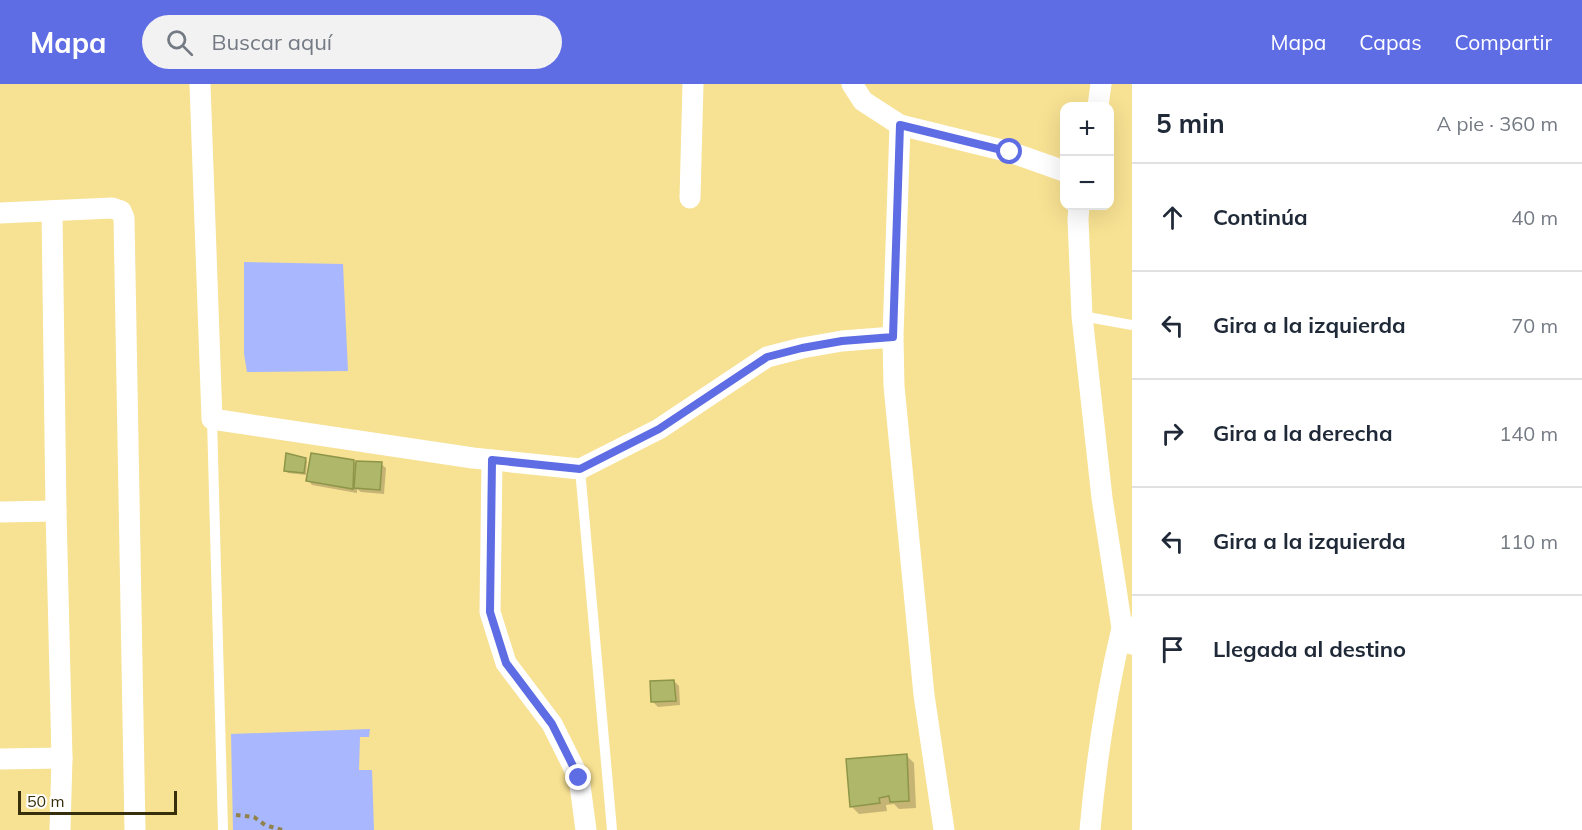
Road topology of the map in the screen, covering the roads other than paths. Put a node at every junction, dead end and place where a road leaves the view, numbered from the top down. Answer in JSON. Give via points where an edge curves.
{"nodes":[{"id":1,"x":200,"y":84,"type":"edge"},
{"id":2,"x":693,"y":84,"type":"edge"},
{"id":3,"x":852,"y":84,"type":"edge"},
{"id":4,"x":1101,"y":84,"type":"edge"},
{"id":5,"x":1099,"y":102,"type":"edge"},
{"id":6,"x":900,"y":125,"type":"junction"},
{"id":7,"x":1060,"y":169,"type":"edge"},
{"id":8,"x":690,"y":198,"type":"dead end"},
{"id":9,"x":1079,"y":210,"type":"edge"},
{"id":10,"x":52,"y":211,"type":"junction"},
{"id":11,"x":0,"y":213,"type":"edge"},
{"id":12,"x":1082,"y":316,"type":"junction"},
{"id":13,"x":1132,"y":324,"type":"edge"},
{"id":14,"x":893,"y":337,"type":"junction"},
{"id":15,"x":212,"y":419,"type":"junction"},
{"id":16,"x":492,"y":460,"type":"junction"},
{"id":17,"x":580,"y":469,"type":"junction"},
{"id":18,"x":56,"y":511,"type":"junction"},
{"id":19,"x":0,"y":512,"type":"edge"},
{"id":20,"x":1129,"y":633,"type":"edge"},
{"id":21,"x":62,"y":758,"type":"junction"},
{"id":22,"x":0,"y":759,"type":"edge"},
{"id":23,"x":60,"y":830,"type":"edge"},
{"id":24,"x":135,"y":830,"type":"edge"},
{"id":25,"x":224,"y":830,"type":"edge"},
{"id":26,"x":586,"y":830,"type":"edge"},
{"id":27,"x":612,"y":830,"type":"edge"},
{"id":28,"x":944,"y":830,"type":"edge"},
{"id":29,"x":1090,"y":830,"type":"edge"}],
"edges":[{"from":1,"to":15,"type":"street"},
{"from":2,"to":8,"type":"street"},
{"from":3,"to":6,"type":"street","via":[[863,101]]},
{"from":4,"to":5,"type":"street"},
{"from":6,"to":7,"type":"street","via":[[1010,152]]},
{"from":6,"to":14,"type":"street"},
{"from":9,"to":12,"type":"street"},
{"from":10,"to":11,"type":"street"},
{"from":10,"to":18,"type":"street"},
{"from":10,"to":24,"type":"street","via":[[112,208],[121,211],[124,218]]},
{"from":12,"to":13,"type":"lane"},
{"from":12,"to":20,"type":"street","via":[[1102,498]]},
{"from":14,"to":17,"type":"street","via":[[822,344],[767,357],[659,429]]},
{"from":14,"to":28,"type":"street","via":[[894,386],[924,695]]},
{"from":15,"to":16,"type":"street"},
{"from":15,"to":25,"type":"lane"},
{"from":16,"to":17,"type":"street"},
{"from":16,"to":26,"type":"street","via":[[490,612],[506,663],[552,724],[579,778]]},
{"from":17,"to":27,"type":"lane"},
{"from":18,"to":19,"type":"street"},
{"from":18,"to":21,"type":"street"},
{"from":20,"to":29,"type":"street","via":[[1110,680]]},
{"from":21,"to":22,"type":"street"},
{"from":21,"to":23,"type":"street"}]}
